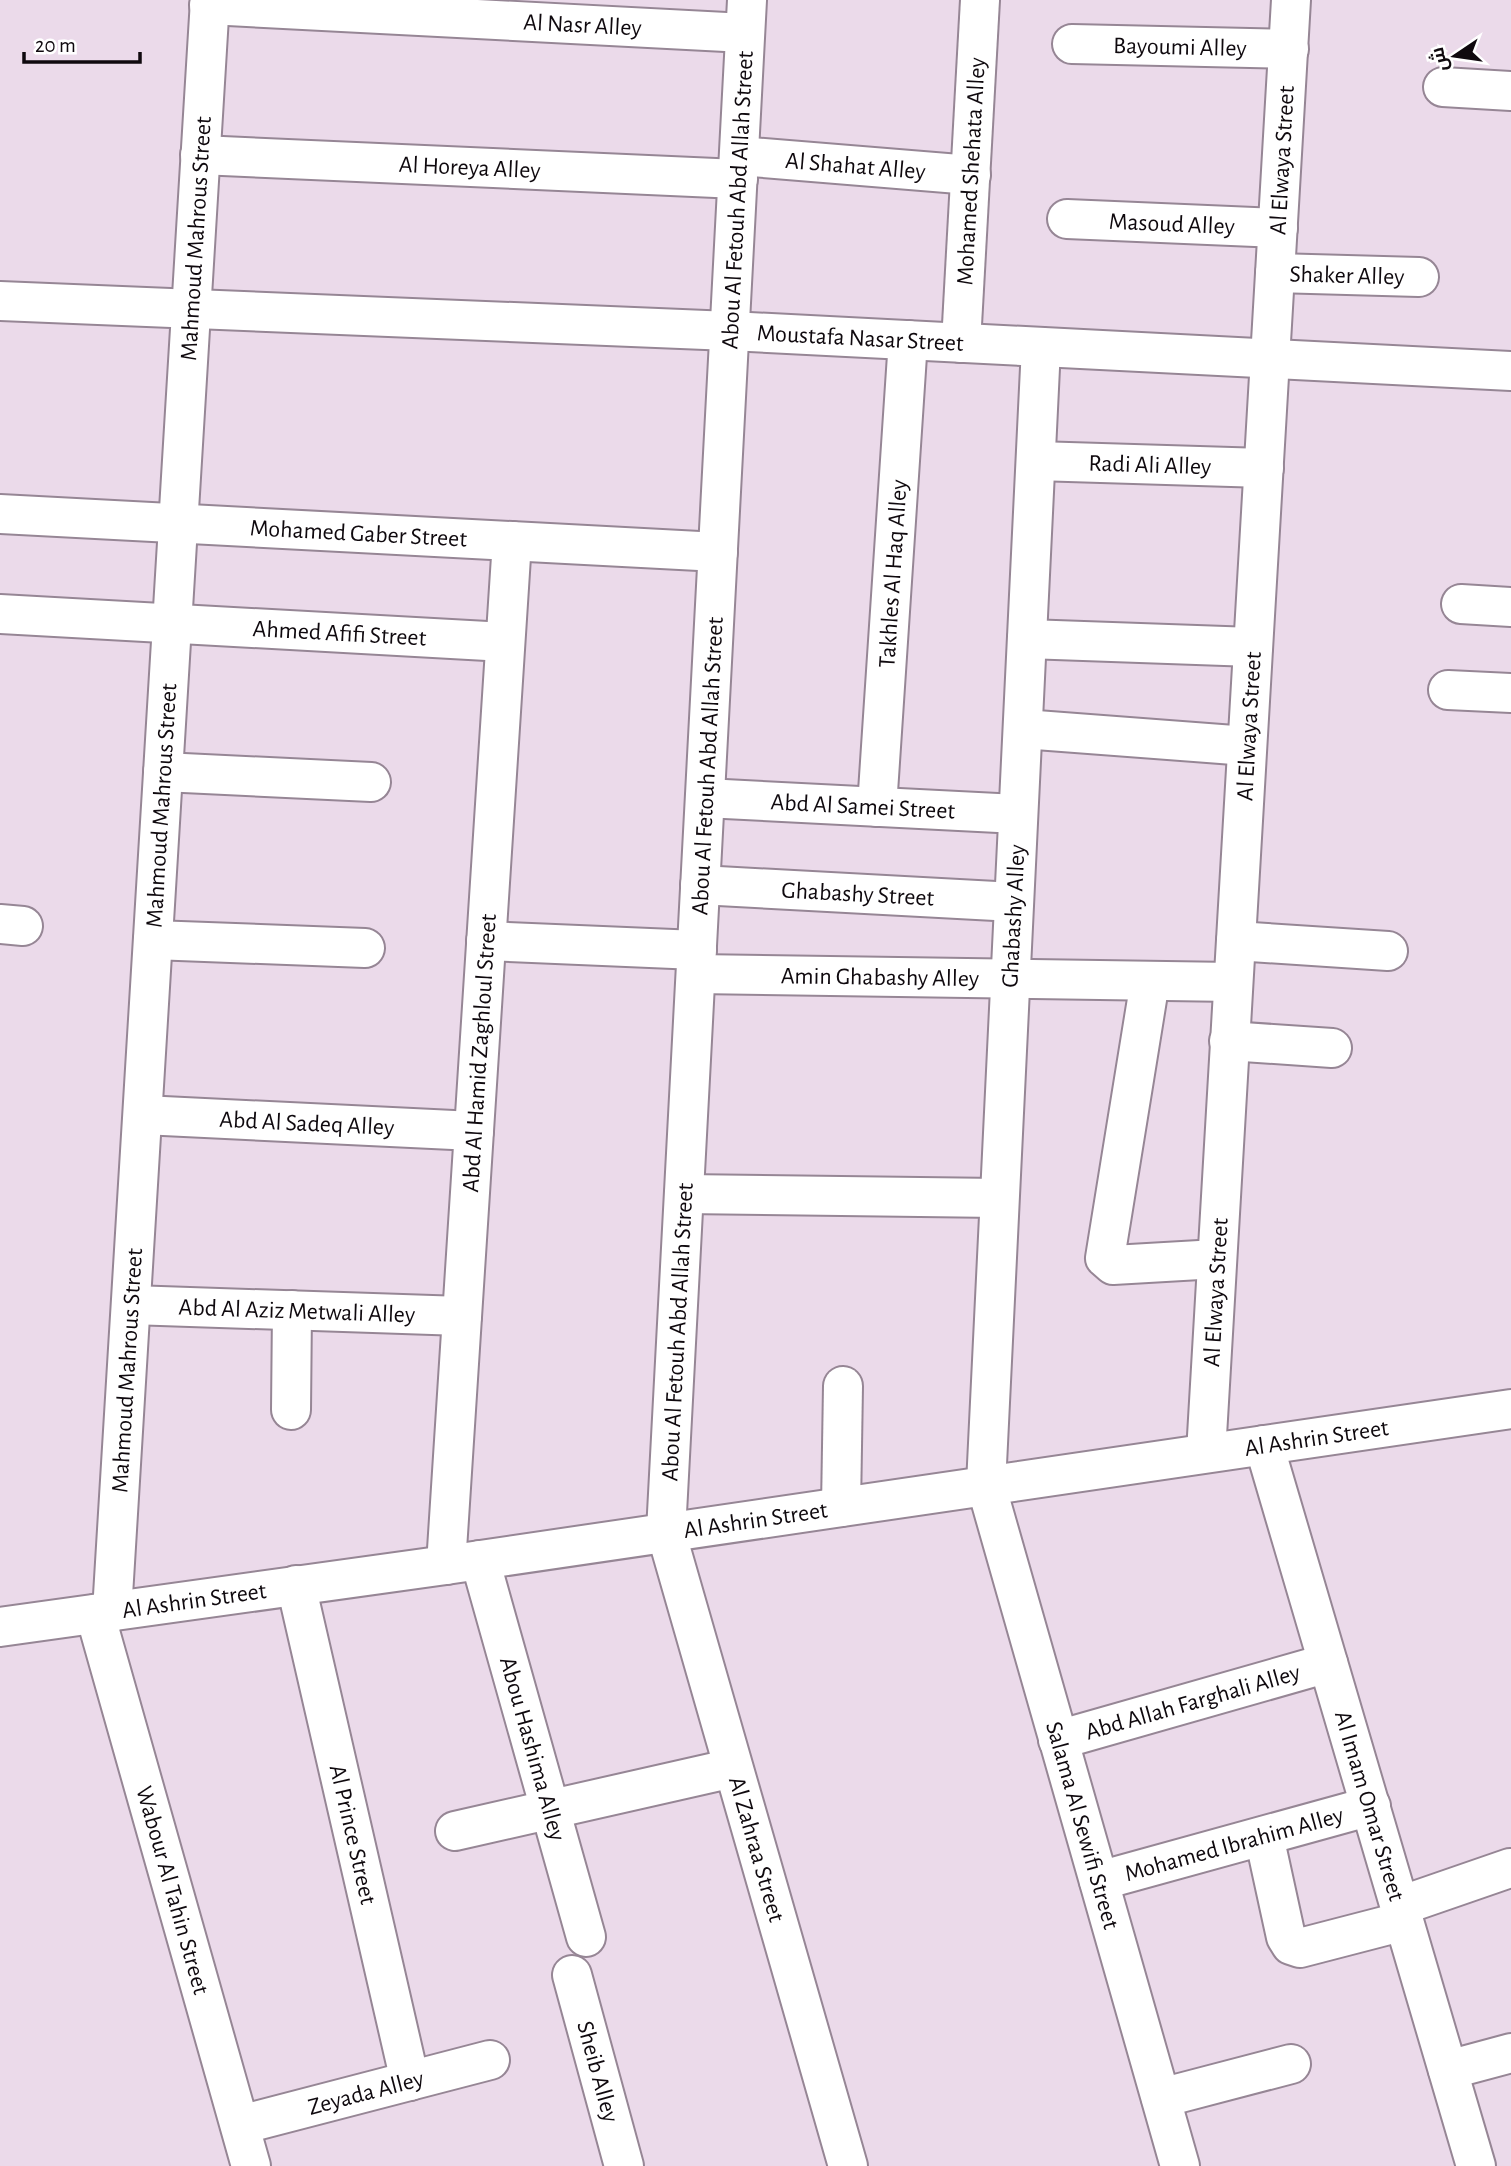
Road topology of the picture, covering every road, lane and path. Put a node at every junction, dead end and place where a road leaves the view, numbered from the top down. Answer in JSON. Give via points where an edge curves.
{"nodes":[{"id":1,"x":980,"y":0,"type":"edge"},
{"id":2,"x":1291,"y":0,"type":"edge"},
{"id":3,"x":209,"y":3,"type":"edge"},
{"id":4,"x":746,"y":16,"type":"edge"},
{"id":5,"x":1072,"y":44,"type":"dead end"},
{"id":6,"x":1289,"y":50,"type":"junction"},
{"id":7,"x":1443,"y":87,"type":"dead end"},
{"id":8,"x":1511,"y":91,"type":"edge"},
{"id":9,"x":200,"y":155,"type":"junction"},
{"id":10,"x":738,"y":168,"type":"junction"},
{"id":11,"x":971,"y":175,"type":"junction"},
{"id":12,"x":1067,"y":219,"type":"dead end"},
{"id":13,"x":1278,"y":228,"type":"junction"},
{"id":14,"x":1275,"y":273,"type":"junction"},
{"id":15,"x":1419,"y":277,"type":"dead end"},
{"id":16,"x":0,"y":300,"type":"edge"},
{"id":17,"x":191,"y":308,"type":"junction"},
{"id":18,"x":730,"y":331,"type":"junction"},
{"id":19,"x":908,"y":340,"type":"junction"},
{"id":20,"x":961,"y":343,"type":"junction"},
{"id":21,"x":1041,"y":347,"type":"junction"},
{"id":22,"x":1270,"y":359,"type":"junction"},
{"id":23,"x":1511,"y":372,"type":"edge"},
{"id":24,"x":1036,"y":461,"type":"junction"},
{"id":25,"x":1264,"y":468,"type":"junction"},
{"id":26,"x":0,"y":514,"type":"edge"},
{"id":27,"x":178,"y":524,"type":"junction"},
{"id":28,"x":512,"y":541,"type":"junction"},
{"id":29,"x":718,"y":552,"type":"junction"},
{"id":30,"x":1461,"y":604,"type":"dead end"},
{"id":31,"x":1511,"y":607,"type":"edge"},
{"id":32,"x":0,"y":614,"type":"edge"},
{"id":33,"x":172,"y":623,"type":"junction"},
{"id":34,"x":1027,"y":639,"type":"junction"},
{"id":35,"x":505,"y":642,"type":"junction"},
{"id":36,"x":1253,"y":648,"type":"junction"},
{"id":37,"x":1448,"y":690,"type":"dead end"},
{"id":38,"x":1511,"y":692,"type":"edge"},
{"id":39,"x":1023,"y":729,"type":"junction"},
{"id":40,"x":1247,"y":746,"type":"junction"},
{"id":41,"x":163,"y":772,"type":"junction"},
{"id":42,"x":371,"y":782,"type":"dead end"},
{"id":43,"x":705,"y":799,"type":"junction"},
{"id":44,"x":877,"y":807,"type":"junction"},
{"id":45,"x":1018,"y":814,"type":"junction"},
{"id":46,"x":700,"y":885,"type":"junction"},
{"id":47,"x":1014,"y":902,"type":"junction"},
{"id":48,"x":153,"y":940,"type":"junction"},
{"id":49,"x":486,"y":940,"type":"junction"},
{"id":50,"x":1236,"y":941,"type":"junction"},
{"id":51,"x":365,"y":948,"type":"dead end"},
{"id":52,"x":1388,"y":951,"type":"dead end"},
{"id":53,"x":696,"y":962,"type":"junction"},
{"id":54,"x":1010,"y":979,"type":"junction"},
{"id":55,"x":1150,"y":981,"type":"junction"},
{"id":56,"x":1233,"y":982,"type":"junction"},
{"id":57,"x":1230,"y":1041,"type":"junction"},
{"id":58,"x":1332,"y":1048,"type":"dead end"},
{"id":59,"x":142,"y":1115,"type":"junction"},
{"id":60,"x":474,"y":1131,"type":"junction"},
{"id":61,"x":684,"y":1194,"type":"junction"},
{"id":62,"x":999,"y":1198,"type":"junction"},
{"id":63,"x":1217,"y":1259,"type":"junction"},
{"id":64,"x":131,"y":1305,"type":"junction"},
{"id":65,"x":292,"y":1310,"type":"junction"},
{"id":66,"x":462,"y":1316,"type":"junction"},
{"id":67,"x":843,"y":1386,"type":"dead end"},
{"id":68,"x":1511,"y":1409,"type":"edge"},
{"id":69,"x":291,"y":1410,"type":"dead end"},
{"id":70,"x":1264,"y":1445,"type":"junction"},
{"id":71,"x":1206,"y":1453,"type":"junction"},
{"id":72,"x":986,"y":1485,"type":"junction"},
{"id":73,"x":841,"y":1507,"type":"junction"},
{"id":74,"x":666,"y":1532,"type":"junction"},
{"id":75,"x":463,"y":1562,"type":"junction"},
{"id":76,"x":296,"y":1585,"type":"junction"},
{"id":77,"x":103,"y":1613,"type":"junction"},
{"id":78,"x":0,"y":1627,"type":"edge"},
{"id":79,"x":1328,"y":1663,"type":"junction"},
{"id":80,"x":1058,"y":1740,"type":"junction"},
{"id":81,"x":733,"y":1768,"type":"junction"},
{"id":82,"x":1371,"y":1806,"type":"junction"},
{"id":83,"x":551,"y":1809,"type":"junction"},
{"id":84,"x":455,"y":1831,"type":"dead end"},
{"id":85,"x":1264,"y":1836,"type":"junction"},
{"id":86,"x":1510,"y":1868,"type":"edge"},
{"id":87,"x":1099,"y":1881,"type":"junction"},
{"id":88,"x":1402,"y":1913,"type":"junction"},
{"id":89,"x":586,"y":1937,"type":"dead end"},
{"id":90,"x":572,"y":1975,"type":"dead end"},
{"id":91,"x":1511,"y":2053,"type":"edge"},
{"id":92,"x":490,"y":2060,"type":"dead end"},
{"id":93,"x":1291,"y":2064,"type":"dead end"},
{"id":94,"x":1448,"y":2070,"type":"junction"},
{"id":95,"x":410,"y":2081,"type":"junction"},
{"id":96,"x":1161,"y":2098,"type":"junction"},
{"id":97,"x":240,"y":2124,"type":"junction"},
{"id":98,"x":251,"y":2166,"type":"edge"},
{"id":99,"x":624,"y":2166,"type":"edge"},
{"id":100,"x":848,"y":2166,"type":"edge"},
{"id":101,"x":1180,"y":2166,"type":"edge"},
{"id":102,"x":1476,"y":2166,"type":"edge"}],
"edges":[{"from":1,"to":11,"type":"street","name":"Mohamed Shehata Alley"},
{"from":2,"to":6,"type":"street","name":"Al Elwaya Street"},
{"from":3,"to":4,"type":"street","name":"Al Nasr Alley"},
{"from":3,"to":9,"type":"street","name":"Mahmoud Mahrous Street"},
{"from":4,"to":10,"type":"street","name":"Abou Al Fetouh Abd Allah Street"},
{"from":5,"to":6,"type":"street","name":"Bayoumi Alley"},
{"from":6,"to":13,"type":"street","name":"Al Elwaya Street"},
{"from":7,"to":8,"type":"street"},
{"from":9,"to":10,"type":"street","name":"Al Horeya Alley"},
{"from":9,"to":17,"type":"street","name":"Mahmoud Mahrous Street"},
{"from":10,"to":11,"type":"street","name":"Al Shahat Alley"},
{"from":10,"to":18,"type":"street","name":"Abou Al Fetouh Abd Allah Street"},
{"from":11,"to":20,"type":"street","name":"Mohamed Shehata Alley"},
{"from":12,"to":13,"type":"street","name":"Masoud Alley"},
{"from":13,"to":14,"type":"street","name":"Al Elwaya Street"},
{"from":14,"to":15,"type":"street","name":"Shaker Alley"},
{"from":14,"to":22,"type":"street","name":"Al Elwaya Street"},
{"from":16,"to":17,"type":"street","name":"Moustafa Nasar Street"},
{"from":17,"to":18,"type":"street","name":"Moustafa Nasar Street"},
{"from":17,"to":27,"type":"street","name":"Mahmoud Mahrous Street"},
{"from":18,"to":19,"type":"street","name":"Moustafa Nasar Street"},
{"from":18,"to":29,"type":"street","name":"Abou Al Fetouh Abd Allah Street"},
{"from":19,"to":20,"type":"street","name":"Moustafa Nasar Street"},
{"from":19,"to":44,"type":"street","name":"Takhles Al Haq Alley"},
{"from":20,"to":21,"type":"street","name":"Moustafa Nasar Street"},
{"from":21,"to":22,"type":"street","name":"Moustafa Nasar Street"},
{"from":21,"to":24,"type":"street","name":"Ghabashy Alley"},
{"from":22,"to":23,"type":"street","name":"Moustafa Nasar Street"},
{"from":22,"to":25,"type":"street","name":"Al Elwaya Street"},
{"from":24,"to":25,"type":"street","name":"Radi Ali Alley"},
{"from":24,"to":34,"type":"street","name":"Ghabashy Alley"},
{"from":25,"to":36,"type":"street","name":"Al Elwaya Street"},
{"from":26,"to":27,"type":"street","name":"Mohamed Gaber Street"},
{"from":27,"to":28,"type":"street","name":"Mohamed Gaber Street"},
{"from":27,"to":33,"type":"street","name":"Mahmoud Mahrous Street"},
{"from":28,"to":29,"type":"street","name":"Mohamed Gaber Street"},
{"from":28,"to":35,"type":"street","name":"Abd Al Hamid Zaghloul Street"},
{"from":29,"to":43,"type":"street","name":"Abou Al Fetouh Abd Allah Street"},
{"from":30,"to":31,"type":"street"},
{"from":32,"to":33,"type":"street","name":"Ahmed Afifi Street"},
{"from":33,"to":35,"type":"street","name":"Ahmed Afifi Street"},
{"from":33,"to":41,"type":"street","name":"Mahmoud Mahrous Street"},
{"from":34,"to":36,"type":"street"},
{"from":34,"to":39,"type":"street","name":"Ghabashy Alley"},
{"from":35,"to":49,"type":"street","name":"Abd Al Hamid Zaghloul Street"},
{"from":36,"to":40,"type":"street","name":"Al Elwaya Street"},
{"from":37,"to":38,"type":"street"},
{"from":39,"to":40,"type":"street"},
{"from":39,"to":45,"type":"street","name":"Ghabashy Alley"},
{"from":40,"to":50,"type":"street","name":"Al Elwaya Street"},
{"from":41,"to":42,"type":"street"},
{"from":41,"to":48,"type":"street","name":"Mahmoud Mahrous Street"},
{"from":43,"to":44,"type":"street","name":"Abd Al Samei Street"},
{"from":43,"to":46,"type":"street","name":"Abou Al Fetouh Abd Allah Street"},
{"from":44,"to":45,"type":"street","name":"Abd Al Samei Street"},
{"from":45,"to":47,"type":"street","name":"Ghabashy Alley"},
{"from":46,"to":47,"type":"street","name":"Ghabashy Street"},
{"from":46,"to":53,"type":"street","name":"Abou Al Fetouh Abd Allah Street"},
{"from":47,"to":54,"type":"street","name":"Ghabashy Alley"},
{"from":48,"to":51,"type":"street"},
{"from":48,"to":59,"type":"street","name":"Mahmoud Mahrous Street"},
{"from":49,"to":53,"type":"street","name":"Amin Ghabashy Alley"},
{"from":49,"to":60,"type":"street","name":"Abd Al Hamid Zaghloul Street"},
{"from":50,"to":52,"type":"street"},
{"from":50,"to":56,"type":"street","name":"Al Elwaya Street"},
{"from":53,"to":54,"type":"street","name":"Amin Ghabashy Alley"},
{"from":53,"to":61,"type":"street","name":"Abou Al Fetouh Abd Allah Street"},
{"from":54,"to":55,"type":"street","name":"Amin Ghabashy Alley"},
{"from":54,"to":62,"type":"street","name":"Ghabashy Alley"},
{"from":55,"to":56,"type":"street","name":"Amin Ghabashy Alley"},
{"from":55,"to":63,"type":"street","via":[[1105,1255],[1113,1265]]},
{"from":56,"to":57,"type":"street","name":"Al Elwaya Street"},
{"from":57,"to":58,"type":"street"},
{"from":57,"to":63,"type":"street","name":"Al Elwaya Street"},
{"from":59,"to":60,"type":"street","name":"Abd Al Sadeq Alley"},
{"from":59,"to":64,"type":"street","name":"Mahmoud Mahrous Street"},
{"from":60,"to":66,"type":"street","name":"Abd Al Hamid Zaghloul Street"},
{"from":61,"to":62,"type":"street"},
{"from":61,"to":74,"type":"street","name":"Abou Al Fetouh Abd Allah Street"},
{"from":62,"to":72,"type":"street","name":"Ghabashy Alley"},
{"from":63,"to":71,"type":"street","name":"Al Elwaya Street"},
{"from":64,"to":65,"type":"street","name":"Abd Al Aziz Metwali Alley"},
{"from":64,"to":77,"type":"street","name":"Mahmoud Mahrous Street"},
{"from":65,"to":66,"type":"street","name":"Abd Al Aziz Metwali Alley"},
{"from":65,"to":69,"type":"street"},
{"from":66,"to":75,"type":"street","name":"Abd Al Hamid Zaghloul Street"},
{"from":67,"to":73,"type":"street"},
{"from":68,"to":70,"type":"street","name":"Al Ashrin Street"},
{"from":70,"to":71,"type":"street","name":"Al Ashrin Street"},
{"from":70,"to":79,"type":"street","name":"Al Imam Omar Street"},
{"from":71,"to":72,"type":"street","name":"Al Ashrin Street"},
{"from":72,"to":73,"type":"street","name":"Al Ashrin Street"},
{"from":72,"to":80,"type":"street","name":"Salama Al Sewifi Street"},
{"from":73,"to":74,"type":"street","name":"Al Ashrin Street"},
{"from":74,"to":75,"type":"street","name":"Al Ashrin Street"},
{"from":74,"to":81,"type":"street","name":"Al Zahraa Street"},
{"from":75,"to":76,"type":"street","name":"Al Ashrin Street"},
{"from":75,"to":83,"type":"street","name":"Abou Hashima Alley"},
{"from":76,"to":77,"type":"street","name":"Al Ashrin Street"},
{"from":76,"to":95,"type":"street","name":"Al Prince Street"},
{"from":77,"to":78,"type":"street","name":"Al Ashrin Street"},
{"from":77,"to":97,"type":"street","name":"Wabour Al Tahin Street"},
{"from":79,"to":80,"type":"street","name":"Abd Allah Farghali Alley"},
{"from":79,"to":82,"type":"street","name":"Al Imam Omar Street"},
{"from":80,"to":87,"type":"street","name":"Salama Al Sewifi Street"},
{"from":81,"to":83,"type":"street"},
{"from":81,"to":100,"type":"street","name":"Al Zahraa Street"},
{"from":82,"to":85,"type":"street","name":"Mohamed Ibrahim Alley"},
{"from":82,"to":88,"type":"street","name":"Al Imam Omar Street"},
{"from":83,"to":84,"type":"street"},
{"from":83,"to":89,"type":"street","name":"Abou Hashima Alley"},
{"from":85,"to":87,"type":"street","name":"Mohamed Ibrahim Alley"},
{"from":85,"to":88,"type":"street","via":[[1286,1937],[1292,1945],[1300,1948]]},
{"from":86,"to":88,"type":"street"},
{"from":87,"to":96,"type":"street","name":"Salama Al Sewifi Street"},
{"from":88,"to":94,"type":"street","name":"Al Imam Omar Street"},
{"from":90,"to":99,"type":"street","name":"Sheib Alley"},
{"from":91,"to":94,"type":"street"},
{"from":92,"to":95,"type":"street","name":"Zeyada Alley"},
{"from":93,"to":96,"type":"street"},
{"from":94,"to":102,"type":"street","name":"Al Imam Omar Street"},
{"from":95,"to":97,"type":"street","name":"Zeyada Alley"},
{"from":96,"to":101,"type":"street","name":"Salama Al Sewifi Street"},
{"from":97,"to":98,"type":"street","name":"Wabour Al Tahin Street"}]}
